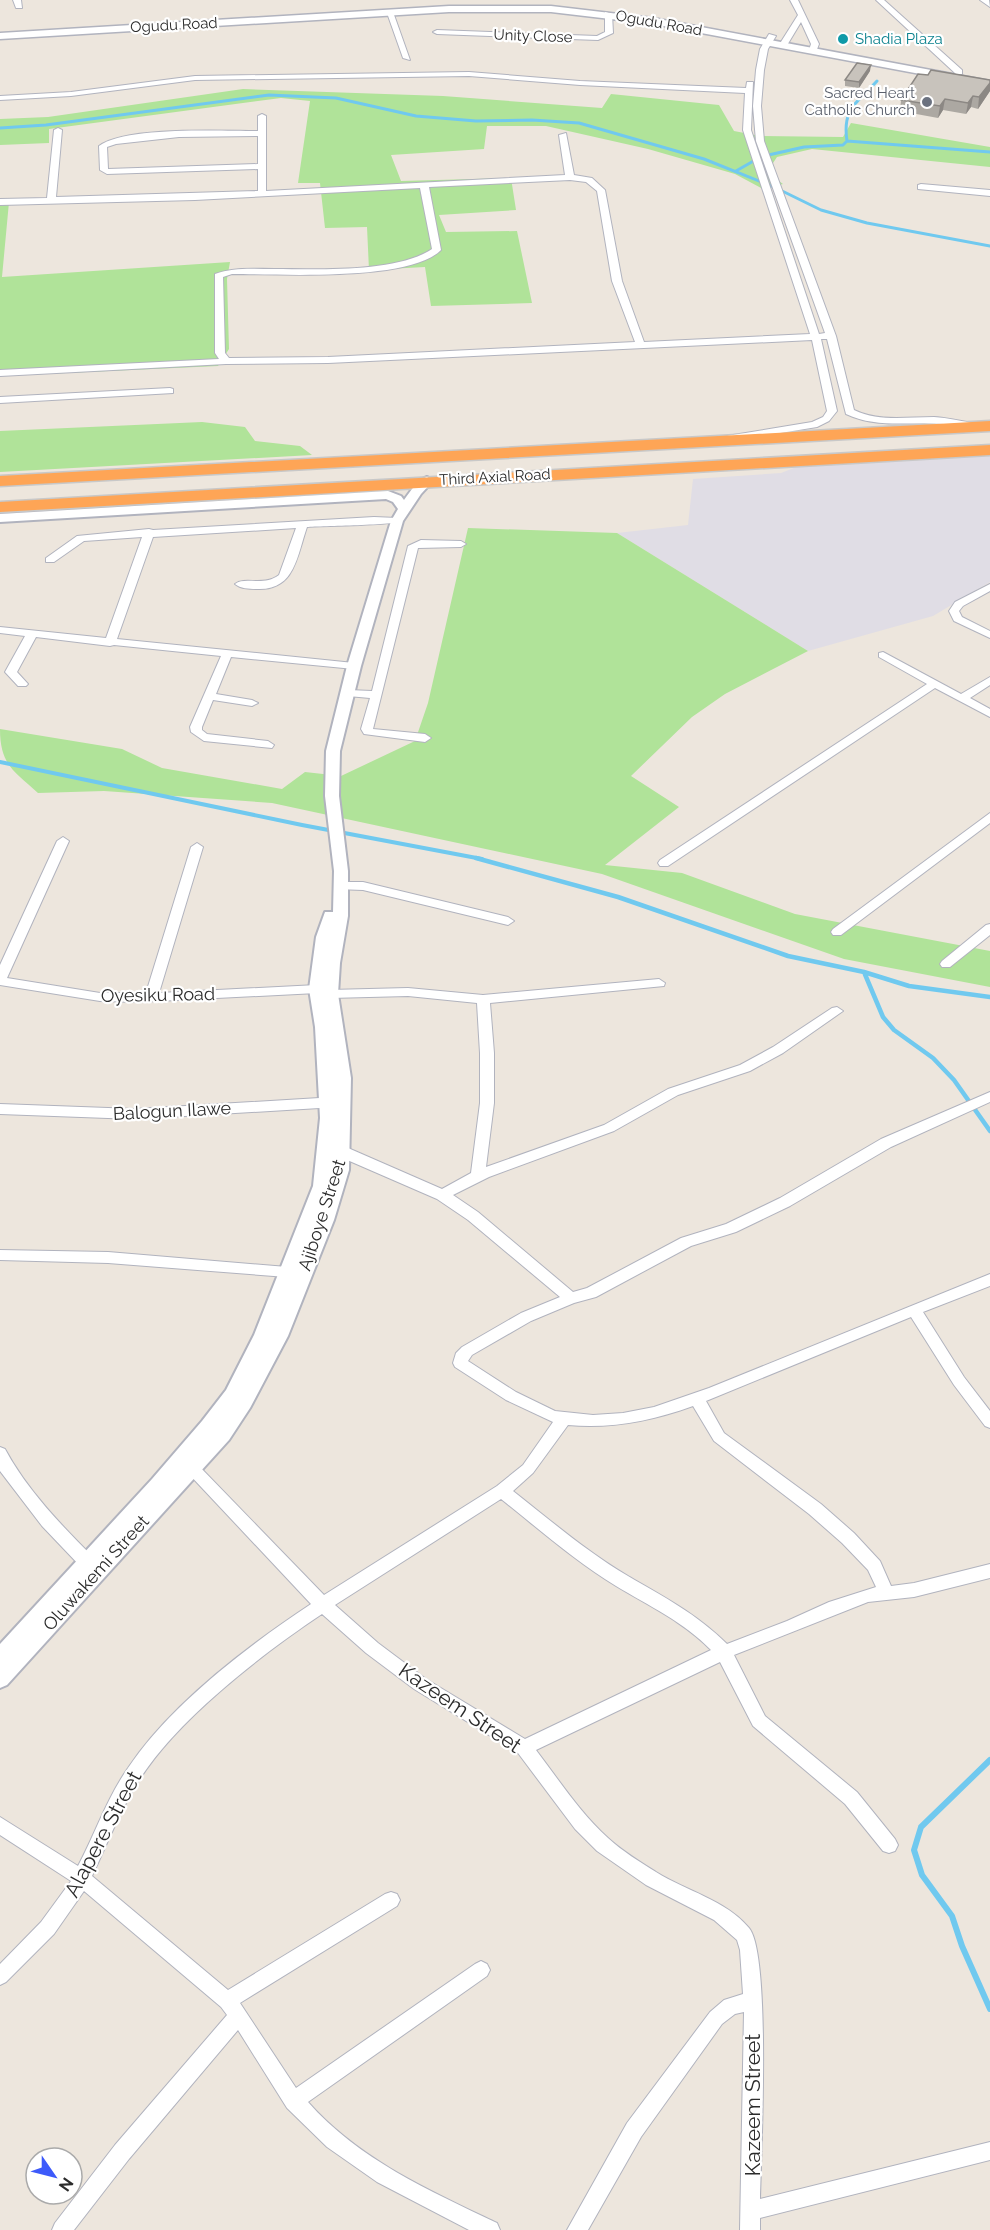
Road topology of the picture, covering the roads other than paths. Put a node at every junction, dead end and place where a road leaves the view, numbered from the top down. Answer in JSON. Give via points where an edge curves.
{"nodes":[{"id":1,"x":794,"y":0,"type":"edge"},
{"id":2,"x":879,"y":0,"type":"edge"},
{"id":3,"x":984,"y":0,"type":"edge"},
{"id":4,"x":990,"y":5,"type":"edge"},
{"id":5,"x":389,"y":12,"type":"junction"},
{"id":6,"x":320,"y":14,"type":"junction"},
{"id":7,"x":608,"y":14,"type":"junction"},
{"id":8,"x":801,"y":16,"type":"junction"},
{"id":9,"x":0,"y":31,"type":"edge"},
{"id":10,"x":437,"y":32,"type":"dead end"},
{"id":11,"x":0,"y":36,"type":"edge"},
{"id":12,"x":767,"y":39,"type":"junction"},
{"id":13,"x":785,"y":42,"type":"junction"},
{"id":14,"x":814,"y":47,"type":"junction"},
{"id":15,"x":407,"y":58,"type":"dead end"},
{"id":16,"x":959,"y":72,"type":"junction"},
{"id":17,"x":990,"y":78,"type":"edge"},
{"id":18,"x":990,"y":84,"type":"edge"},
{"id":19,"x":749,"y":91,"type":"junction"},
{"id":20,"x":0,"y":98,"type":"edge"},
{"id":21,"x":262,"y":116,"type":"dead end"},
{"id":22,"x":58,"y":130,"type":"dead end"},
{"id":23,"x":262,"y":134,"type":"junction"},
{"id":24,"x":563,"y":135,"type":"dead end"},
{"id":25,"x":262,"y":166,"type":"junction"},
{"id":26,"x":570,"y":177,"type":"junction"},
{"id":27,"x":424,"y":186,"type":"junction"},
{"id":28,"x":921,"y":188,"type":"dead end"},
{"id":29,"x":262,"y":191,"type":"junction"},
{"id":30,"x":990,"y":193,"type":"edge"},
{"id":31,"x":51,"y":200,"type":"junction"},
{"id":32,"x":0,"y":202,"type":"edge"},
{"id":33,"x":831,"y":336,"type":"junction"},
{"id":34,"x":816,"y":338,"type":"junction"},
{"id":35,"x":640,"y":344,"type":"junction"},
{"id":36,"x":226,"y":361,"type":"junction"},
{"id":37,"x":0,"y":373,"type":"edge"},
{"id":38,"x":171,"y":391,"type":"dead end"},
{"id":39,"x":0,"y":400,"type":"edge"},
{"id":40,"x":983,"y":426,"type":"edge"},
{"id":41,"x":720,"y":440,"type":"junction"},
{"id":42,"x":990,"y":450,"type":"edge"},
{"id":43,"x":0,"y":481,"type":"edge"},
{"id":44,"x":427,"y":481,"type":"junction"},
{"id":45,"x":0,"y":507,"type":"edge"},
{"id":46,"x":400,"y":514,"type":"junction"},
{"id":47,"x":0,"y":518,"type":"edge"},
{"id":48,"x":303,"y":524,"type":"junction"},
{"id":49,"x":149,"y":532,"type":"junction"},
{"id":50,"x":461,"y":544,"type":"dead end"},
{"id":51,"x":50,"y":560,"type":"dead end"},
{"id":52,"x":240,"y":584,"type":"dead end"},
{"id":53,"x":990,"y":587,"type":"edge"},
{"id":54,"x":0,"y":630,"type":"edge"},
{"id":55,"x":32,"y":634,"type":"junction"},
{"id":56,"x":990,"y":635,"type":"edge"},
{"id":57,"x":110,"y":643,"type":"junction"},
{"id":58,"x":227,"y":654,"type":"junction"},
{"id":59,"x":883,"y":655,"type":"dead end"},
{"id":60,"x":354,"y":666,"type":"junction"},
{"id":61,"x":990,"y":680,"type":"edge"},
{"id":62,"x":935,"y":683,"type":"junction"},
{"id":63,"x":22,"y":684,"type":"dead end"},
{"id":64,"x":348,"y":693,"type":"junction"},
{"id":65,"x":377,"y":695,"type":"junction"},
{"id":66,"x":210,"y":696,"type":"junction"},
{"id":67,"x":962,"y":698,"type":"junction"},
{"id":68,"x":252,"y":703,"type":"dead end"},
{"id":69,"x":990,"y":714,"type":"edge"},
{"id":70,"x":425,"y":738,"type":"dead end"},
{"id":71,"x":268,"y":745,"type":"dead end"},
{"id":72,"x":990,"y":818,"type":"edge"},
{"id":73,"x":63,"y":841,"type":"dead end"},
{"id":74,"x":197,"y":847,"type":"dead end"},
{"id":75,"x":664,"y":863,"type":"dead end"},
{"id":76,"x":340,"y":888,"type":"junction"},
{"id":77,"x":508,"y":921,"type":"dead end"},
{"id":78,"x":990,"y":928,"type":"edge"},
{"id":79,"x":837,"y":932,"type":"dead end"},
{"id":80,"x":946,"y":964,"type":"dead end"},
{"id":81,"x":0,"y":980,"type":"edge"},
{"id":82,"x":659,"y":983,"type":"dead end"},
{"id":83,"x":324,"y":992,"type":"junction"},
{"id":84,"x":151,"y":998,"type":"junction"},
{"id":85,"x":483,"y":999,"type":"junction"},
{"id":86,"x":837,"y":1011,"type":"dead end"},
{"id":87,"x":989,"y":1098,"type":"edge"},
{"id":88,"x":335,"y":1102,"type":"junction"},
{"id":89,"x":0,"y":1109,"type":"edge"},
{"id":90,"x":343,"y":1152,"type":"junction"},
{"id":91,"x":478,"y":1176,"type":"junction"},
{"id":92,"x":442,"y":1195,"type":"junction"},
{"id":93,"x":0,"y":1255,"type":"edge"},
{"id":94,"x":287,"y":1272,"type":"junction"},
{"id":95,"x":990,"y":1280,"type":"edge"},
{"id":96,"x":571,"y":1298,"type":"junction"},
{"id":97,"x":914,"y":1310,"type":"junction"},
{"id":98,"x":698,"y":1400,"type":"junction"},
{"id":99,"x":564,"y":1419,"type":"junction"},
{"id":100,"x":990,"y":1422,"type":"edge"},
{"id":101,"x":1,"y":1460,"type":"edge"},
{"id":102,"x":185,"y":1465,"type":"junction"},
{"id":103,"x":502,"y":1491,"type":"junction"},
{"id":104,"x":88,"y":1563,"type":"junction"},
{"id":105,"x":990,"y":1571,"type":"edge"},
{"id":106,"x":886,"y":1592,"type":"junction"},
{"id":107,"x":321,"y":1604,"type":"junction"},
{"id":108,"x":724,"y":1652,"type":"junction"},
{"id":109,"x":0,"y":1658,"type":"edge"},
{"id":110,"x":0,"y":1679,"type":"edge"},
{"id":111,"x":524,"y":1748,"type":"junction"},
{"id":112,"x":0,"y":1825,"type":"edge"},
{"id":113,"x":889,"y":1845,"type":"dead end"},
{"id":114,"x":81,"y":1878,"type":"junction"},
{"id":115,"x":391,"y":1900,"type":"dead end"},
{"id":116,"x":481,"y":1970,"type":"dead end"},
{"id":117,"x":0,"y":1976,"type":"edge"},
{"id":118,"x":752,"y":2001,"type":"junction"},
{"id":119,"x":233,"y":2008,"type":"junction"},
{"id":120,"x":294,"y":2101,"type":"junction"},
{"id":121,"x":990,"y":2151,"type":"edge"},
{"id":122,"x":750,"y":2220,"type":"edge"},
{"id":123,"x":63,"y":2230,"type":"edge"},
{"id":124,"x":490,"y":2230,"type":"edge"},
{"id":125,"x":577,"y":2230,"type":"edge"}],
"edges":[{"from":1,"to":8,"type":"street"},
{"from":2,"to":16,"type":"street"},
{"from":3,"to":4,"type":"street"},
{"from":5,"to":6,"type":"main road","name":"Ogudu Road"},
{"from":5,"to":7,"type":"main road","name":"Ogudu Road","via":[[524,8]]},
{"from":5,"to":15,"type":"street"},
{"from":6,"to":9,"type":"main road","name":"Ogudu Road"},
{"from":6,"to":11,"type":"main road","name":"Ogudu Road"},
{"from":6,"to":12,"type":"main road","name":"Ogudu Road","via":[[461,3],[554,4],[615,9]]},
{"from":7,"to":10,"type":"street","name":"Unity Close","via":[[609,33],[598,38]]},
{"from":7,"to":12,"type":"main road","name":"Ogudu Road"},
{"from":8,"to":13,"type":"street"},
{"from":8,"to":14,"type":"street"},
{"from":12,"to":13,"type":"main road","name":"Ogudu Road"},
{"from":12,"to":19,"type":"street"},
{"from":12,"to":33,"type":"street","via":[[760,70],[760,141]]},
{"from":13,"to":14,"type":"main road","name":"Ogudu Road"},
{"from":14,"to":16,"type":"main road","name":"Ogudu Road"},
{"from":14,"to":18,"type":"main road","name":"Ogudu Road"},
{"from":16,"to":17,"type":"main road","name":"Ogudu Road"},
{"from":19,"to":20,"type":"street","via":[[469,74],[195,78],[71,94]]},
{"from":19,"to":34,"type":"street","via":[[750,142]]},
{"from":21,"to":23,"type":"street"},
{"from":22,"to":31,"type":"street"},
{"from":23,"to":25,"type":"street"},
{"from":23,"to":25,"type":"street","via":[[113,141],[103,146],[102,161],[104,170],[110,172]]},
{"from":24,"to":26,"type":"street"},
{"from":25,"to":29,"type":"street"},
{"from":26,"to":27,"type":"street"},
{"from":26,"to":35,"type":"street","via":[[589,180],[601,190],[617,281]]},
{"from":27,"to":29,"type":"street"},
{"from":27,"to":36,"type":"street","via":[[437,250],[428,258],[391,267],[231,271],[218,276],[220,353]]},
{"from":28,"to":30,"type":"street"},
{"from":29,"to":31,"type":"street"},
{"from":31,"to":32,"type":"street"},
{"from":33,"to":34,"type":"street"},
{"from":33,"to":40,"type":"street","via":[[849,412],[859,418]]},
{"from":34,"to":35,"type":"street"},
{"from":34,"to":41,"type":"street","via":[[832,411],[826,419],[814,425]]},
{"from":35,"to":36,"type":"street","via":[[328,360]]},
{"from":36,"to":37,"type":"street"},
{"from":38,"to":39,"type":"street"},
{"from":40,"to":41,"type":"highway","name":"Third Axial Road"},
{"from":41,"to":43,"type":"highway","name":"Third Axial Road"},
{"from":42,"to":44,"type":"highway","name":"Third Axial Road"},
{"from":44,"to":45,"type":"highway","name":"Third Axial Road"},
{"from":44,"to":46,"type":"street"},
{"from":46,"to":47,"type":"street","via":[[397,499],[388,495]]},
{"from":46,"to":48,"type":"street"},
{"from":46,"to":60,"type":"street","name":"Ajiboye Street"},
{"from":48,"to":49,"type":"street"},
{"from":48,"to":52,"type":"street","via":[[284,577],[266,586]]},
{"from":49,"to":51,"type":"street","via":[[81,538]]},
{"from":49,"to":57,"type":"street"},
{"from":50,"to":65,"type":"street","via":[[413,546]]},
{"from":53,"to":56,"type":"street","via":[[959,604],[954,611],[958,619]]},
{"from":54,"to":55,"type":"street"},
{"from":55,"to":57,"type":"street"},
{"from":55,"to":63,"type":"street","via":[[11,672]]},
{"from":57,"to":58,"type":"street"},
{"from":58,"to":60,"type":"street"},
{"from":58,"to":66,"type":"street"},
{"from":59,"to":62,"type":"street"},
{"from":60,"to":64,"type":"street","name":"Ajiboye Street"},
{"from":61,"to":67,"type":"street"},
{"from":62,"to":67,"type":"street"},
{"from":62,"to":75,"type":"street"},
{"from":64,"to":65,"type":"street"},
{"from":64,"to":76,"type":"street","name":"Ajiboye Street","via":[[333,752],[332,796]]},
{"from":65,"to":70,"type":"street","via":[[368,732]]},
{"from":66,"to":68,"type":"street"},
{"from":66,"to":71,"type":"street","via":[[197,732],[204,737]]},
{"from":67,"to":69,"type":"street"},
{"from":72,"to":79,"type":"street"},
{"from":73,"to":81,"type":"street"},
{"from":74,"to":84,"type":"street"},
{"from":76,"to":77,"type":"street","via":[[363,886]]},
{"from":76,"to":83,"type":"street","name":"Ajiboye Street","via":[[340,916]]},
{"from":78,"to":80,"type":"street"},
{"from":81,"to":84,"type":"street","name":"Oyesiku Road","via":[[100,997]]},
{"from":82,"to":85,"type":"street","name":"Oyesiku Road"},
{"from":83,"to":84,"type":"street","name":"Oyesiku Road"},
{"from":83,"to":85,"type":"street","name":"Oyesiku Road","via":[[408,992]]},
{"from":83,"to":88,"type":"street","name":"Ajiboye Street","via":[[343,1078]]},
{"from":85,"to":91,"type":"street","via":[[487,1102]]},
{"from":86,"to":91,"type":"street","via":[[745,1068],[673,1092],[609,1128]]},
{"from":87,"to":96,"type":"street","via":[[886,1143],[786,1202],[731,1228],[686,1242],[591,1293]]},
{"from":88,"to":89,"type":"street","name":"Balogun Ilawe","via":[[135,1114]]},
{"from":88,"to":90,"type":"street","name":"Ajiboye Street"},
{"from":88,"to":94,"type":"street","name":"Ajiboye Street","via":[[321,1186]]},
{"from":90,"to":92,"type":"street"},
{"from":90,"to":102,"type":"street","name":"Ajiboye Street","via":[[325,1220],[262,1372],[222,1435]]},
{"from":91,"to":92,"type":"street"},
{"from":92,"to":96,"type":"street"},
{"from":93,"to":94,"type":"street","via":[[141,1259]]},
{"from":94,"to":102,"type":"street","name":"Ajiboye Street","via":[[263,1335],[232,1395]]},
{"from":95,"to":97,"type":"street"},
{"from":96,"to":99,"type":"street","via":[[526,1317],[474,1347],[461,1357],[460,1363],[544,1414]]},
{"from":97,"to":98,"type":"street"},
{"from":97,"to":100,"type":"street"},
{"from":98,"to":99,"type":"street","via":[[607,1423]]},
{"from":98,"to":106,"type":"street","via":[[719,1437],[848,1538],[874,1566]]},
{"from":99,"to":103,"type":"street","name":"Alapere Street","via":[[528,1469]]},
{"from":101,"to":104,"type":"street","via":[[48,1521]]},
{"from":102,"to":104,"type":"street","name":"Oluwakemi Street"},
{"from":102,"to":107,"type":"street","name":"Kazeem Street"},
{"from":102,"to":110,"type":"street","name":"Oluwakemi Street"},
{"from":103,"to":107,"type":"street","name":"Alapere Street"},
{"from":103,"to":108,"type":"street","via":[[588,1558],[707,1635]]},
{"from":104,"to":109,"type":"street","name":"Oluwakemi Street"},
{"from":105,"to":106,"type":"street","via":[[914,1590]]},
{"from":106,"to":108,"type":"street","via":[[860,1598]]},
{"from":107,"to":111,"type":"street","name":"Kazeem Street","via":[[420,1684]]},
{"from":107,"to":114,"type":"street","name":"Alapere Street","via":[[219,1684],[171,1728],[131,1780]]},
{"from":108,"to":111,"type":"street"},
{"from":108,"to":113,"type":"street","via":[[759,1720],[838,1786]]},
{"from":111,"to":118,"type":"street","name":"Kazeem Street","via":[[581,1823],[603,1845],[652,1879],[720,1914],[744,1935],[749,1950]]},
{"from":112,"to":114,"type":"street"},
{"from":114,"to":117,"type":"street","name":"Alapere Street","via":[[56,1918]]},
{"from":114,"to":119,"type":"street"},
{"from":115,"to":119,"type":"street"},
{"from":116,"to":120,"type":"street"},
{"from":118,"to":122,"type":"street","name":"Kazeem Street"},
{"from":118,"to":125,"type":"street","via":[[730,2006],[716,2018],[634,2130]]},
{"from":119,"to":120,"type":"street"},
{"from":119,"to":123,"type":"street"},
{"from":120,"to":124,"type":"street","via":[[353,2157]]},
{"from":121,"to":122,"type":"street"}]}
